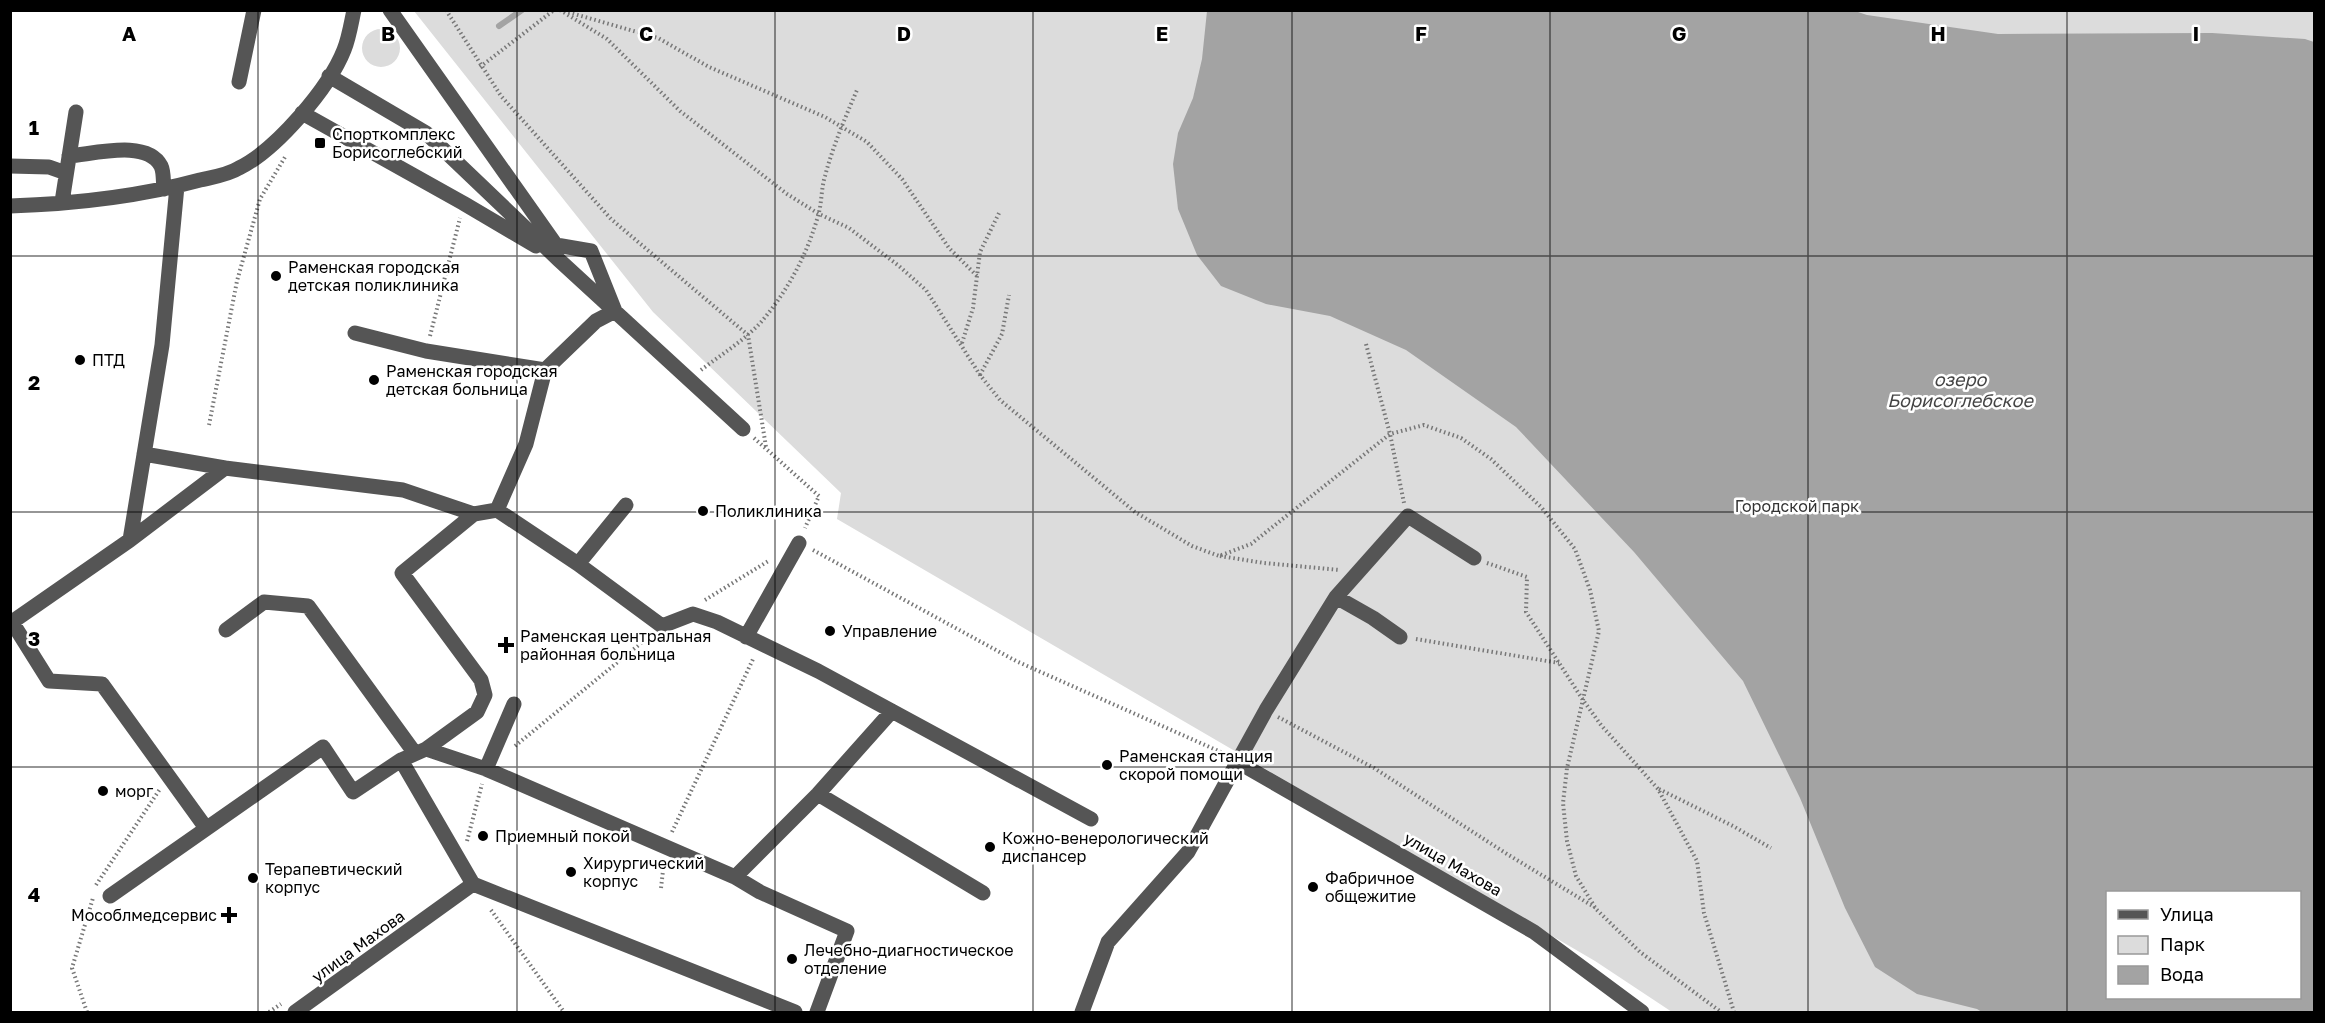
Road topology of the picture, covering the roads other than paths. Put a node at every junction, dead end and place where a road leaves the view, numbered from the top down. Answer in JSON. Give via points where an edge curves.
{"nodes":[{"id":1,"x":254,"y":10,"type":"edge"},
{"id":2,"x":354,"y":10,"type":"edge"},
{"id":3,"x":390,"y":10,"type":"edge"},
{"id":4,"x":329,"y":76,"type":"junction"},
{"id":5,"x":239,"y":82,"type":"dead end"},
{"id":6,"x":76,"y":112,"type":"dead end"},
{"id":7,"x":302,"y":113,"type":"junction"},
{"id":8,"x":69,"y":156,"type":"junction"},
{"id":9,"x":10,"y":166,"type":"edge"},
{"id":10,"x":66,"y":172,"type":"junction"},
{"id":11,"x":170,"y":188,"type":"junction"},
{"id":12,"x":62,"y":202,"type":"junction"},
{"id":13,"x":10,"y":206,"type":"edge"},
{"id":14,"x":559,"y":260,"type":"junction"},
{"id":15,"x":615,"y":311,"type":"junction"},
{"id":16,"x":355,"y":333,"type":"dead end"},
{"id":17,"x":546,"y":370,"type":"junction"},
{"id":18,"x":742,"y":429,"type":"road end"},
{"id":19,"x":144,"y":454,"type":"junction"},
{"id":20,"x":225,"y":468,"type":"junction"},
{"id":21,"x":626,"y":505,"type":"dead end"},
{"id":22,"x":497,"y":510,"type":"junction"},
{"id":23,"x":474,"y":514,"type":"junction"},
{"id":24,"x":130,"y":540,"type":"junction"},
{"id":25,"x":799,"y":543,"type":"road end"},
{"id":26,"x":1474,"y":558,"type":"road end"},
{"id":27,"x":578,"y":564,"type":"junction"},
{"id":28,"x":1336,"y":597,"type":"junction"},
{"id":29,"x":11,"y":622,"type":"edge"},
{"id":30,"x":226,"y":630,"type":"dead end"},
{"id":31,"x":746,"y":637,"type":"junction"},
{"id":32,"x":1400,"y":637,"type":"road end"},
{"id":33,"x":514,"y":705,"type":"dead end"},
{"id":34,"x":892,"y":711,"type":"junction"},
{"id":35,"x":414,"y":754,"type":"junction"},
{"id":36,"x":1236,"y":761,"type":"junction"},
{"id":37,"x":486,"y":769,"type":"junction"},
{"id":38,"x":818,"y":794,"type":"junction"},
{"id":39,"x":1092,"y":819,"type":"dead end"},
{"id":40,"x":206,"y":828,"type":"junction"},
{"id":41,"x":735,"y":877,"type":"junction"},
{"id":42,"x":473,"y":884,"type":"junction"},
{"id":43,"x":983,"y":894,"type":"dead end"},
{"id":44,"x":110,"y":896,"type":"dead end"},
{"id":45,"x":290,"y":1007,"type":"edge"},
{"id":46,"x":795,"y":1012,"type":"edge"},
{"id":47,"x":818,"y":1012,"type":"edge"},
{"id":48,"x":1082,"y":1012,"type":"edge"},
{"id":49,"x":1642,"y":1012,"type":"edge"}],
"edges":[{"from":1,"to":5,"type":"street"},
{"from":2,"to":4,"type":"street","via":[[344,50]]},
{"from":3,"to":15,"type":"street","via":[[556,245],[591,251]]},
{"from":4,"to":7,"type":"street"},
{"from":4,"to":14,"type":"street","via":[[426,134]]},
{"from":6,"to":8,"type":"street"},
{"from":7,"to":11,"type":"street","via":[[281,136],[240,168]]},
{"from":7,"to":14,"type":"street"},
{"from":8,"to":10,"type":"street"},
{"from":8,"to":11,"type":"street","via":[[136,150],[151,154]]},
{"from":9,"to":10,"type":"street","via":[[49,167]]},
{"from":10,"to":12,"type":"street"},
{"from":11,"to":12,"type":"street"},
{"from":11,"to":19,"type":"street","via":[[162,345]]},
{"from":12,"to":13,"type":"street"},
{"from":14,"to":15,"type":"street"},
{"from":15,"to":17,"type":"street","via":[[596,321]]},
{"from":15,"to":18,"type":"street"},
{"from":16,"to":17,"type":"street","via":[[426,351]]},
{"from":17,"to":22,"type":"street","via":[[526,444]]},
{"from":19,"to":20,"type":"street"},
{"from":19,"to":24,"type":"street"},
{"from":20,"to":23,"type":"street","via":[[404,490]]},
{"from":20,"to":24,"type":"street"},
{"from":21,"to":27,"type":"street"},
{"from":22,"to":23,"type":"street"},
{"from":22,"to":27,"type":"street"},
{"from":23,"to":35,"type":"street","via":[[402,573],[481,680],[485,694],[477,712]]},
{"from":24,"to":29,"type":"street"},
{"from":25,"to":31,"type":"street"},
{"from":26,"to":28,"type":"street","via":[[1408,516]]},
{"from":27,"to":31,"type":"street","via":[[662,626],[693,614]]},
{"from":28,"to":32,"type":"street"},
{"from":28,"to":36,"type":"street"},
{"from":29,"to":40,"type":"street","via":[[49,681],[102,684]]},
{"from":30,"to":35,"type":"street","via":[[264,602],[308,606]]},
{"from":31,"to":34,"type":"street"},
{"from":33,"to":37,"type":"street"},
{"from":34,"to":38,"type":"street"},
{"from":34,"to":39,"type":"street"},
{"from":35,"to":37,"type":"street"},
{"from":35,"to":40,"type":"street","via":[[352,792],[323,747]]},
{"from":35,"to":42,"type":"street"},
{"from":36,"to":48,"type":"street","via":[[1188,852],[1108,942]]},
{"from":36,"to":49,"type":"street","name":"улица Махова","via":[[1534,932]]},
{"from":37,"to":41,"type":"street"},
{"from":38,"to":41,"type":"street"},
{"from":38,"to":43,"type":"street"},
{"from":40,"to":44,"type":"street"},
{"from":41,"to":47,"type":"street","via":[[847,931]]},
{"from":42,"to":45,"type":"street","name":"улица Махова"},
{"from":42,"to":46,"type":"street"}]}
